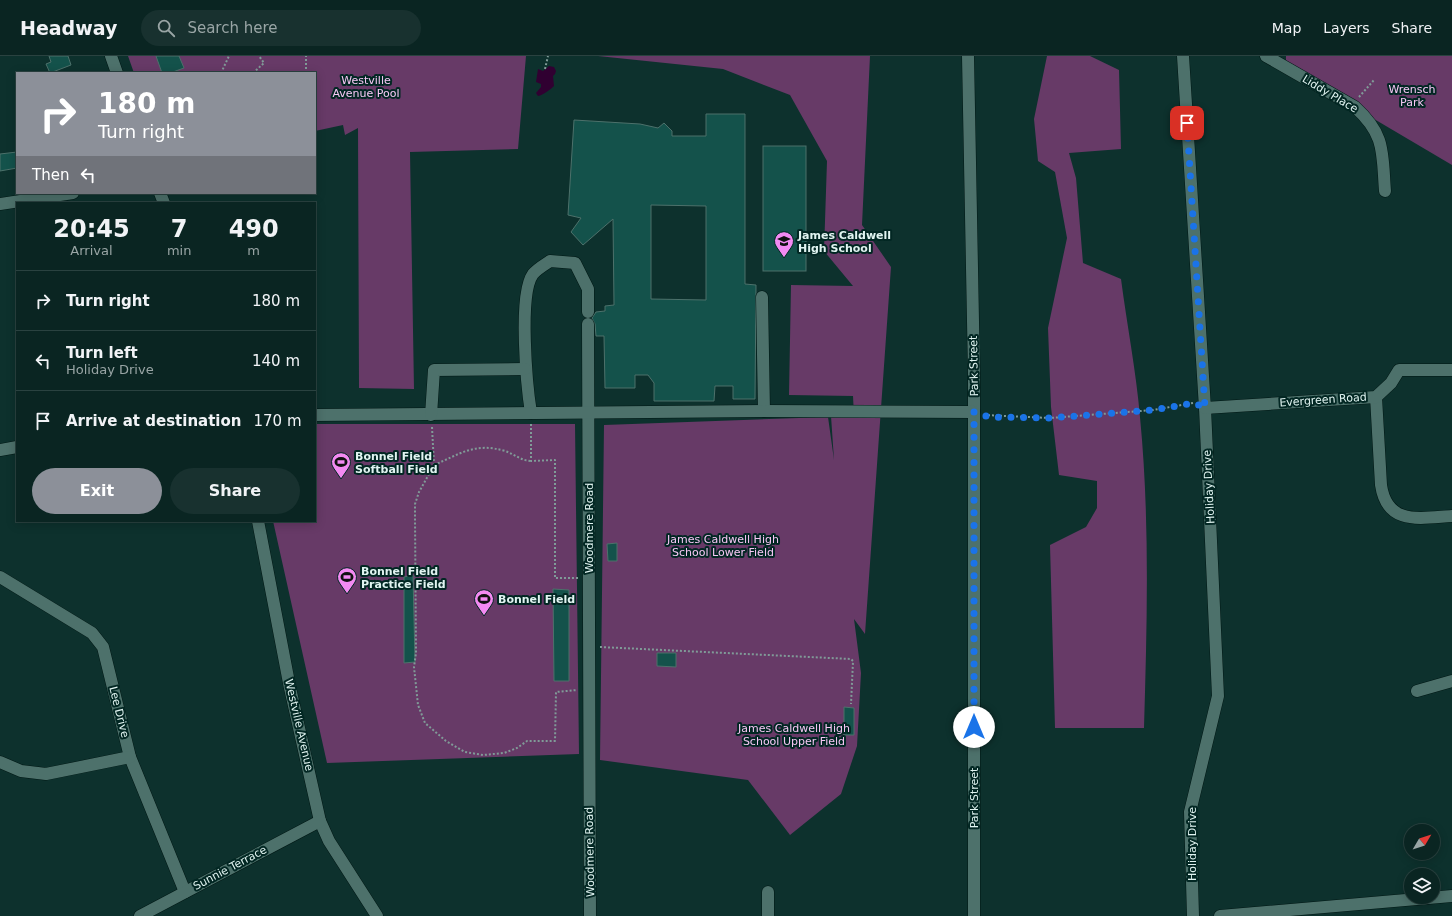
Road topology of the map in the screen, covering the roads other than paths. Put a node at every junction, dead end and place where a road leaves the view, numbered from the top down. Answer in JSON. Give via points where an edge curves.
{"nodes":[{"id":1,"x":111,"y":56,"type":"edge"},
{"id":2,"x":968,"y":56,"type":"edge"},
{"id":3,"x":1183,"y":56,"type":"edge"},
{"id":4,"x":1266,"y":56,"type":"edge"},
{"id":5,"x":117,"y":72,"type":"edge"},
{"id":6,"x":1385,"y":191,"type":"dead end"},
{"id":7,"x":66,"y":194,"type":"edge"},
{"id":8,"x":0,"y":204,"type":"edge"},
{"id":9,"x":762,"y":297,"type":"dead end"},
{"id":10,"x":525,"y":369,"type":"junction"},
{"id":11,"x":1452,"y":370,"type":"edge"},
{"id":12,"x":1376,"y":397,"type":"junction"},
{"id":13,"x":1205,"y":408,"type":"junction"},
{"id":14,"x":764,"y":411,"type":"junction"},
{"id":15,"x":974,"y":412,"type":"junction"},
{"id":16,"x":531,"y":413,"type":"junction"},
{"id":17,"x":587,"y":413,"type":"junction"},
{"id":18,"x":316,"y":415,"type":"edge"},
{"id":19,"x":431,"y":415,"type":"junction"},
{"id":20,"x":16,"y":447,"type":"edge"},
{"id":21,"x":0,"y":450,"type":"edge"},
{"id":22,"x":1452,"y":516,"type":"edge"},
{"id":23,"x":258,"y":522,"type":"edge"},
{"id":24,"x":0,"y":577,"type":"edge"},
{"id":25,"x":1452,"y":681,"type":"edge"},
{"id":26,"x":1417,"y":691,"type":"dead end"},
{"id":27,"x":130,"y":757,"type":"junction"},
{"id":28,"x":0,"y":762,"type":"edge"},
{"id":29,"x":320,"y":821,"type":"junction"},
{"id":30,"x":185,"y":892,"type":"junction"},
{"id":31,"x":768,"y":892,"type":"dead end"},
{"id":32,"x":1452,"y":896,"type":"edge"},
{"id":33,"x":140,"y":916,"type":"edge"},
{"id":34,"x":377,"y":916,"type":"edge"},
{"id":35,"x":590,"y":916,"type":"edge"},
{"id":36,"x":768,"y":916,"type":"edge"},
{"id":37,"x":974,"y":916,"type":"edge"},
{"id":38,"x":1193,"y":916,"type":"edge"},
{"id":39,"x":1220,"y":916,"type":"edge"}],
"edges":[{"from":1,"to":5,"type":"street"},
{"from":2,"to":15,"type":"street","name":"Park Street"},
{"from":3,"to":13,"type":"street","name":"Holiday Drive"},
{"from":4,"to":6,"type":"street","name":"Liddy Place","via":[[1351,105],[1367,118],[1382,143]]},
{"from":7,"to":8,"type":"street"},
{"from":9,"to":14,"type":"street"},
{"from":10,"to":16,"type":"street"},
{"from":10,"to":17,"type":"street","name":"Woodmere Road","via":[[525,300],[532,274],[550,261],[575,263],[588,289]]},
{"from":10,"to":19,"type":"street","via":[[434,370]]},
{"from":11,"to":12,"type":"street","name":"Evergreen Road","via":[[1399,370],[1391,383]]},
{"from":12,"to":13,"type":"street","name":"Evergreen Road"},
{"from":12,"to":22,"type":"street","via":[[1381,484],[1387,504],[1404,517]]},
{"from":13,"to":38,"type":"street","name":"Holiday Drive","via":[[1218,696],[1190,812]]},
{"from":14,"to":15,"type":"street"},
{"from":14,"to":17,"type":"street"},
{"from":15,"to":37,"type":"street","name":"Park Street"},
{"from":16,"to":17,"type":"street"},
{"from":16,"to":19,"type":"street"},
{"from":17,"to":35,"type":"street","name":"Woodmere Road"},
{"from":18,"to":19,"type":"street"},
{"from":20,"to":21,"type":"street"},
{"from":23,"to":29,"type":"street","name":"Westville Avenue","via":[[290,688]]},
{"from":24,"to":27,"type":"street","name":"Lee Drive","via":[[92,633],[103,647]]},
{"from":25,"to":26,"type":"street"},
{"from":27,"to":28,"type":"street","via":[[46,774],[22,771]]},
{"from":27,"to":30,"type":"street","name":"Lee Drive"},
{"from":29,"to":30,"type":"street","name":"Sunnie Terrace"},
{"from":29,"to":34,"type":"street","name":"Westville Avenue","via":[[329,841]]},
{"from":30,"to":33,"type":"street","name":"Sunnie Terrace"},
{"from":31,"to":36,"type":"street"},
{"from":32,"to":39,"type":"street"}]}
